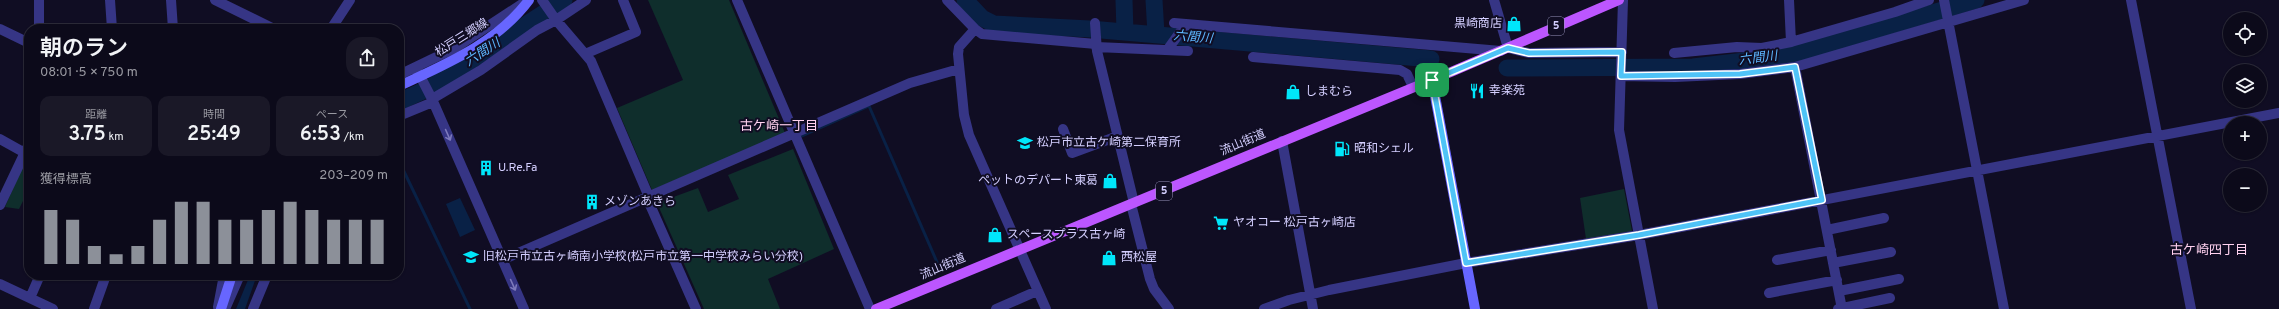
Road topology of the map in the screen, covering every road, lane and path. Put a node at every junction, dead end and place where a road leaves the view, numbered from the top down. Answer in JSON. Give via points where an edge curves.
{"nodes":[{"id":1,"x":39,"y":0,"type":"edge"},
{"id":2,"x":110,"y":0,"type":"edge"},
{"id":3,"x":171,"y":0,"type":"edge"},
{"id":4,"x":215,"y":0,"type":"edge"},
{"id":5,"x":350,"y":0,"type":"edge"},
{"id":6,"x":542,"y":0,"type":"edge"},
{"id":7,"x":586,"y":0,"type":"edge"},
{"id":8,"x":622,"y":0,"type":"edge"},
{"id":9,"x":737,"y":0,"type":"edge"},
{"id":10,"x":947,"y":0,"type":"edge"},
{"id":11,"x":1494,"y":0,"type":"edge"},
{"id":12,"x":1619,"y":0,"type":"edge"},
{"id":13,"x":1623,"y":0,"type":"edge"},
{"id":14,"x":1789,"y":0,"type":"edge"},
{"id":15,"x":1929,"y":0,"type":"edge"},
{"id":16,"x":1944,"y":0,"type":"edge"},
{"id":17,"x":2024,"y":0,"type":"edge"},
{"id":18,"x":2131,"y":0,"type":"edge"},
{"id":19,"x":524,"y":1,"type":"edge"},
{"id":20,"x":554,"y":18,"type":"junction"},
{"id":21,"x":1949,"y":22,"type":"junction"},
{"id":22,"x":1096,"y":23,"type":"dead end"},
{"id":23,"x":1174,"y":23,"type":"dead end"},
{"id":24,"x":39,"y":24,"type":"edge"},
{"id":25,"x":112,"y":24,"type":"edge"},
{"id":26,"x":173,"y":24,"type":"edge"},
{"id":27,"x":264,"y":24,"type":"edge"},
{"id":28,"x":334,"y":24,"type":"edge"},
{"id":29,"x":1186,"y":24,"type":"junction"},
{"id":30,"x":0,"y":29,"type":"edge"},
{"id":31,"x":975,"y":29,"type":"junction"},
{"id":32,"x":24,"y":41,"type":"edge"},
{"id":33,"x":1791,"y":42,"type":"junction"},
{"id":34,"x":1096,"y":45,"type":"junction"},
{"id":35,"x":1168,"y":49,"type":"junction"},
{"id":36,"x":1505,"y":49,"type":"junction"},
{"id":37,"x":1188,"y":51,"type":"dead end"},
{"id":38,"x":1622,"y":52,"type":"junction"},
{"id":39,"x":1674,"y":53,"type":"dead end"},
{"id":40,"x":585,"y":54,"type":"junction"},
{"id":41,"x":1253,"y":57,"type":"dead end"},
{"id":42,"x":1795,"y":67,"type":"junction"},
{"id":43,"x":416,"y":68,"type":"junction"},
{"id":44,"x":959,"y":69,"type":"junction"},
{"id":45,"x":404,"y":73,"type":"edge"},
{"id":46,"x":1621,"y":76,"type":"junction"},
{"id":47,"x":1432,"y":80,"type":"junction"},
{"id":48,"x":404,"y":84,"type":"edge"},
{"id":49,"x":1413,"y":87,"type":"junction"},
{"id":50,"x":433,"y":100,"type":"junction"},
{"id":51,"x":2279,"y":113,"type":"edge"},
{"id":52,"x":404,"y":114,"type":"edge"},
{"id":53,"x":1063,"y":129,"type":"dead end"},
{"id":54,"x":796,"y":133,"type":"junction"},
{"id":55,"x":1118,"y":136,"type":"junction"},
{"id":56,"x":2157,"y":136,"type":"junction"},
{"id":57,"x":0,"y":139,"type":"edge"},
{"id":58,"x":1282,"y":141,"type":"junction"},
{"id":59,"x":24,"y":151,"type":"edge"},
{"id":60,"x":24,"y":159,"type":"edge"},
{"id":61,"x":1977,"y":170,"type":"junction"},
{"id":62,"x":648,"y":197,"type":"junction"},
{"id":63,"x":1822,"y":200,"type":"junction"},
{"id":64,"x":1133,"y":204,"type":"junction"},
{"id":65,"x":0,"y":205,"type":"edge"},
{"id":66,"x":1884,"y":218,"type":"dead end"},
{"id":67,"x":1827,"y":230,"type":"junction"},
{"id":68,"x":1639,"y":235,"type":"junction"},
{"id":69,"x":1019,"y":249,"type":"junction"},
{"id":70,"x":1831,"y":250,"type":"junction"},
{"id":71,"x":1891,"y":252,"type":"dead end"},
{"id":72,"x":502,"y":260,"type":"junction"},
{"id":73,"x":1777,"y":260,"type":"dead end"},
{"id":74,"x":1466,"y":263,"type":"junction"},
{"id":75,"x":1834,"y":263,"type":"junction"},
{"id":76,"x":1900,"y":279,"type":"dead end"},
{"id":77,"x":38,"y":280,"type":"edge"},
{"id":78,"x":104,"y":280,"type":"edge"},
{"id":79,"x":223,"y":280,"type":"edge"},
{"id":80,"x":230,"y":280,"type":"edge"},
{"id":81,"x":238,"y":280,"type":"edge"},
{"id":82,"x":265,"y":280,"type":"edge"},
{"id":83,"x":1837,"y":280,"type":"junction"},
{"id":84,"x":0,"y":284,"type":"edge"},
{"id":85,"x":1037,"y":291,"type":"junction"},
{"id":86,"x":1839,"y":292,"type":"junction"},
{"id":87,"x":1768,"y":293,"type":"dead end"},
{"id":88,"x":1310,"y":295,"type":"junction"},
{"id":89,"x":30,"y":298,"type":"junction"},
{"id":90,"x":1890,"y":298,"type":"dead end"},
{"id":91,"x":53,"y":309,"type":"edge"},
{"id":92,"x":94,"y":309,"type":"edge"},
{"id":93,"x":218,"y":309,"type":"edge"},
{"id":94,"x":221,"y":309,"type":"edge"},
{"id":95,"x":225,"y":309,"type":"edge"},
{"id":96,"x":253,"y":309,"type":"edge"},
{"id":97,"x":524,"y":309,"type":"edge"},
{"id":98,"x":696,"y":309,"type":"edge"},
{"id":99,"x":870,"y":309,"type":"edge"},
{"id":100,"x":876,"y":309,"type":"edge"},
{"id":101,"x":996,"y":309,"type":"edge"},
{"id":102,"x":1046,"y":309,"type":"edge"},
{"id":103,"x":1169,"y":309,"type":"edge"},
{"id":104,"x":1264,"y":309,"type":"edge"},
{"id":105,"x":1313,"y":309,"type":"edge"},
{"id":106,"x":1475,"y":309,"type":"edge"},
{"id":107,"x":1652,"y":309,"type":"edge"},
{"id":108,"x":1841,"y":309,"type":"edge"},
{"id":109,"x":2004,"y":309,"type":"edge"},
{"id":110,"x":2191,"y":309,"type":"edge"}],
"edges":[{"from":1,"to":24,"type":"street"},
{"from":2,"to":25,"type":"street"},
{"from":3,"to":26,"type":"street"},
{"from":4,"to":27,"type":"street"},
{"from":5,"to":28,"type":"street"},
{"from":6,"to":20,"type":"street"},
{"from":7,"to":20,"type":"street"},
{"from":8,"to":40,"type":"street","via":[[636,32]]},
{"from":9,"to":54,"type":"street"},
{"from":10,"to":31,"type":"street"},
{"from":11,"to":36,"type":"street"},
{"from":12,"to":36,"type":"main road","name":"流山街道","number":"5"},
{"from":13,"to":38,"type":"street"},
{"from":14,"to":33,"type":"street"},
{"from":15,"to":33,"type":"street"},
{"from":16,"to":21,"type":"street"},
{"from":17,"to":21,"type":"street"},
{"from":18,"to":56,"type":"street"},
{"from":19,"to":43,"type":"street","via":[[455,48]]},
{"from":19,"to":48,"type":"street","name":"松戸三郷線","via":[[518,14],[481,44]]},
{"from":20,"to":40,"type":"street"},
{"from":20,"to":50,"type":"street","via":[[481,70]]},
{"from":21,"to":42,"type":"street"},
{"from":21,"to":61,"type":"street"},
{"from":22,"to":34,"type":"street"},
{"from":23,"to":29,"type":"street"},
{"from":29,"to":35,"type":"street"},
{"from":29,"to":36,"type":"street"},
{"from":30,"to":32,"type":"street"},
{"from":31,"to":34,"type":"street","via":[[982,34],[993,36]]},
{"from":31,"to":44,"type":"street","via":[[959,47]]},
{"from":33,"to":39,"type":"street","via":[[1762,48]]},
{"from":34,"to":35,"type":"street"},
{"from":34,"to":55,"type":"street"},
{"from":35,"to":37,"type":"street"},
{"from":36,"to":38,"type":"street","via":[[1529,53]]},
{"from":36,"to":47,"type":"main road","name":"流山街道","number":"5"},
{"from":38,"to":46,"type":"street"},
{"from":40,"to":62,"type":"street","via":[[591,61]]},
{"from":41,"to":49,"type":"street","via":[[1400,70],[1407,74]]},
{"from":42,"to":46,"type":"street","via":[[1740,74]]},
{"from":42,"to":63,"type":"street"},
{"from":43,"to":45,"type":"street"},
{"from":43,"to":50,"type":"street"},
{"from":44,"to":54,"type":"street","via":[[910,83]]},
{"from":44,"to":69,"type":"street","via":[[969,135]]},
{"from":46,"to":68,"type":"street","via":[[1619,130]]},
{"from":47,"to":49,"type":"main road","name":"流山街道","number":"5"},
{"from":47,"to":74,"type":"street"},
{"from":49,"to":58,"type":"main road","name":"流山街道","number":"5"},
{"from":50,"to":52,"type":"street"},
{"from":50,"to":72,"type":"street","one_way":true},
{"from":51,"to":56,"type":"street"},
{"from":53,"to":55,"type":"street","via":[[1072,153]]},
{"from":54,"to":62,"type":"street"},
{"from":54,"to":99,"type":"street"},
{"from":55,"to":64,"type":"street"},
{"from":56,"to":61,"type":"street"},
{"from":56,"to":110,"type":"street"},
{"from":57,"to":59,"type":"street"},
{"from":58,"to":64,"type":"main road","name":"流山街道","number":"5"},
{"from":58,"to":88,"type":"street"},
{"from":60,"to":65,"type":"street"},
{"from":61,"to":63,"type":"street"},
{"from":61,"to":109,"type":"street"},
{"from":62,"to":72,"type":"street"},
{"from":62,"to":98,"type":"street"},
{"from":63,"to":67,"type":"street"},
{"from":63,"to":68,"type":"street"},
{"from":64,"to":69,"type":"main road","name":"流山街道","number":"5"},
{"from":64,"to":103,"type":"street","via":[[1150,279]]},
{"from":66,"to":67,"type":"street"},
{"from":67,"to":70,"type":"street"},
{"from":68,"to":74,"type":"street"},
{"from":68,"to":107,"type":"street"},
{"from":69,"to":85,"type":"street"},
{"from":69,"to":100,"type":"main road","name":"流山街道","number":"5"},
{"from":70,"to":73,"type":"street"},
{"from":70,"to":75,"type":"street"},
{"from":71,"to":75,"type":"street"},
{"from":72,"to":97,"type":"street","one_way":true},
{"from":74,"to":88,"type":"street"},
{"from":74,"to":106,"type":"street"},
{"from":75,"to":83,"type":"street"},
{"from":76,"to":86,"type":"street"},
{"from":77,"to":89,"type":"street"},
{"from":78,"to":92,"type":"street"},
{"from":79,"to":93,"type":"street"},
{"from":80,"to":94,"type":"street"},
{"from":81,"to":95,"type":"street"},
{"from":82,"to":96,"type":"street"},
{"from":83,"to":86,"type":"street"},
{"from":83,"to":87,"type":"street"},
{"from":84,"to":89,"type":"street"},
{"from":85,"to":101,"type":"street"},
{"from":85,"to":102,"type":"street"},
{"from":86,"to":108,"type":"street"},
{"from":88,"to":104,"type":"street"},
{"from":88,"to":105,"type":"street"},
{"from":89,"to":91,"type":"street"},
{"from":90,"to":108,"type":"street"}]}
